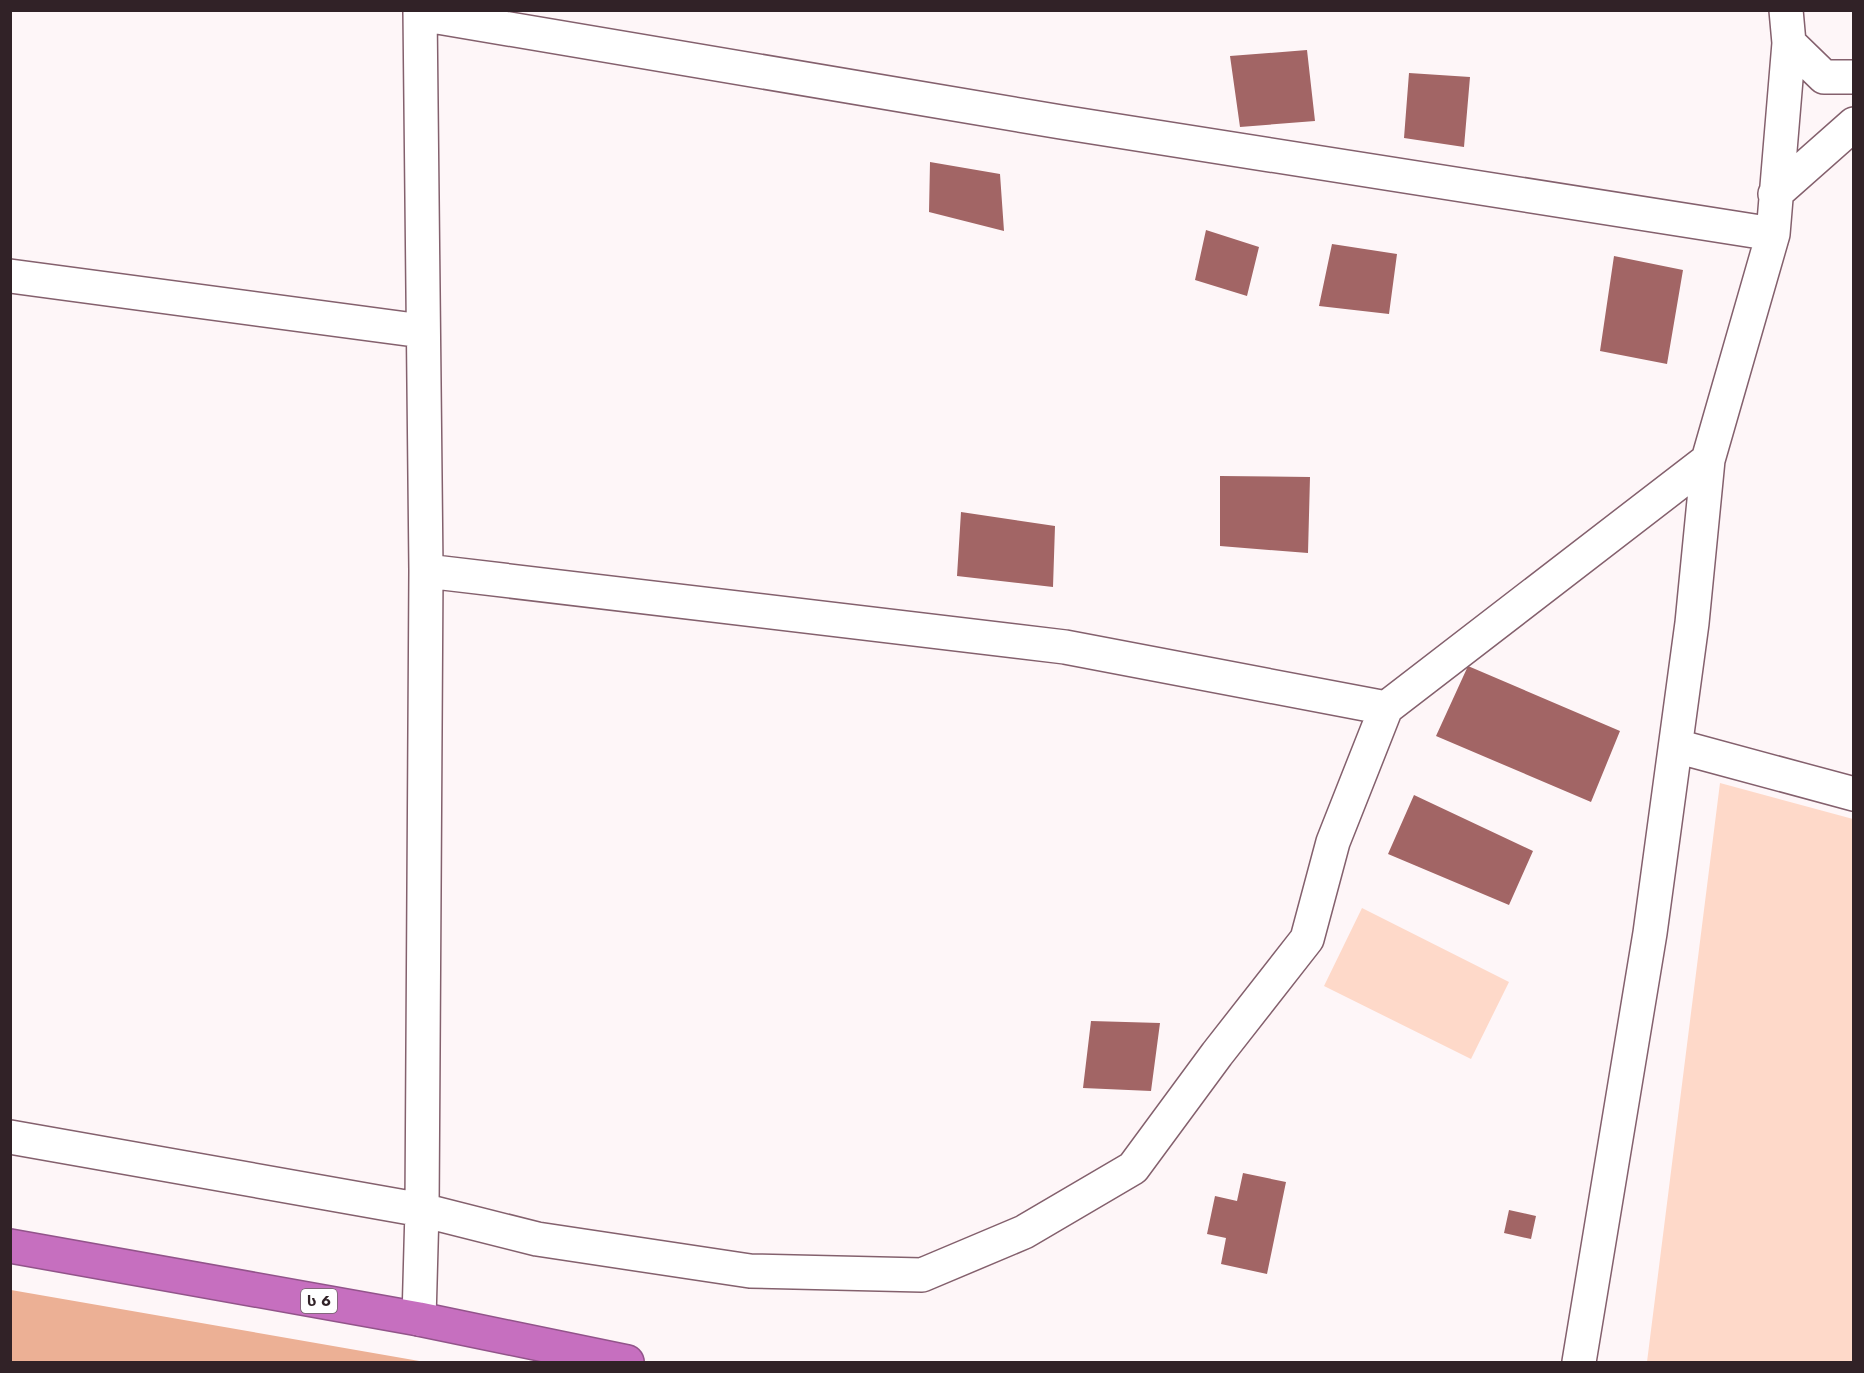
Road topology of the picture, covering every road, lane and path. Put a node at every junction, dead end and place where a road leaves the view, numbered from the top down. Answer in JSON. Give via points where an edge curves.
{"nodes":[{"id":1,"x":1786,"y":10,"type":"edge"},
{"id":2,"x":420,"y":12,"type":"edge"},
{"id":3,"x":1789,"y":43,"type":"junction"},
{"id":4,"x":1854,"y":77,"type":"edge"},
{"id":5,"x":1854,"y":124,"type":"edge"},
{"id":6,"x":1775,"y":194,"type":"junction"},
{"id":7,"x":1773,"y":234,"type":"junction"},
{"id":8,"x":10,"y":276,"type":"edge"},
{"id":9,"x":422,"y":330,"type":"junction"},
{"id":10,"x":1708,"y":460,"type":"junction"},
{"id":11,"x":426,"y":571,"type":"junction"},
{"id":12,"x":1386,"y":708,"type":"junction"},
{"id":13,"x":1676,"y":746,"type":"junction"},
{"id":14,"x":1854,"y":794,"type":"edge"},
{"id":15,"x":10,"y":1137,"type":"edge"},
{"id":16,"x":422,"y":1210,"type":"junction"},
{"id":17,"x":10,"y":1246,"type":"edge"},
{"id":18,"x":419,"y":1319,"type":"junction"},
{"id":19,"x":539,"y":1353,"type":"edge"},
{"id":20,"x":627,"y":1362,"type":"edge"},
{"id":21,"x":1579,"y":1362,"type":"edge"}],
"edges":[{"from":1,"to":3,"type":"street"},
{"from":2,"to":7,"type":"street","via":[[1061,122]]},
{"from":2,"to":9,"type":"street"},
{"from":3,"to":4,"type":"street","via":[[1824,77]]},
{"from":3,"to":6,"type":"street"},
{"from":5,"to":6,"type":"street"},
{"from":6,"to":7,"type":"street"},
{"from":7,"to":10,"type":"street"},
{"from":8,"to":9,"type":"street"},
{"from":9,"to":11,"type":"street"},
{"from":10,"to":12,"type":"street"},
{"from":10,"to":13,"type":"street"},
{"from":11,"to":12,"type":"street","via":[[1065,647]]},
{"from":11,"to":16,"type":"street"},
{"from":12,"to":16,"type":"street","via":[[1333,842],[1307,939],[1133,1168],[1024,1232],[922,1275],[750,1271],[537,1239]]},
{"from":13,"to":14,"type":"street"},
{"from":13,"to":21,"type":"street","via":[[1650,933]]},
{"from":15,"to":16,"type":"street"},
{"from":16,"to":18,"type":"street"},
{"from":17,"to":18,"type":"highway","number":"ს 6"},
{"from":18,"to":19,"type":"highway","number":"ს 6"},
{"from":19,"to":20,"type":"highway","number":"ს 6"}]}
